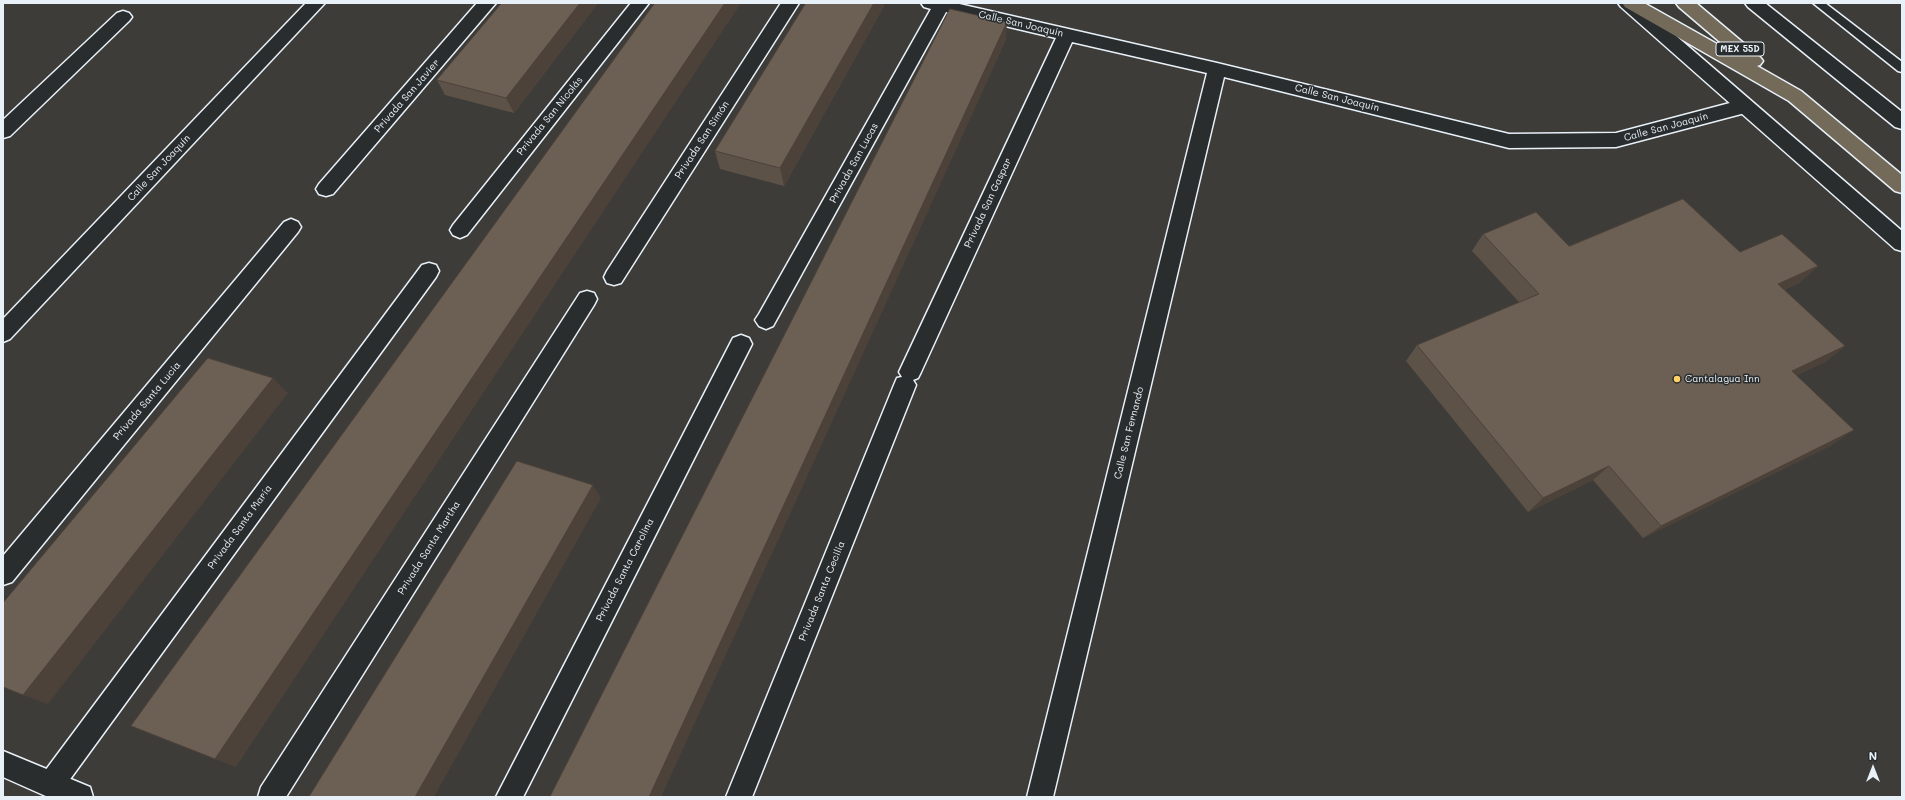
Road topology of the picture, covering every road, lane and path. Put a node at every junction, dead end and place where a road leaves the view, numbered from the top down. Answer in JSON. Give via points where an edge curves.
{"nodes":[{"id":1,"x":316,"y":3,"type":"edge"},
{"id":2,"x":487,"y":3,"type":"edge"},
{"id":3,"x":640,"y":3,"type":"edge"},
{"id":4,"x":790,"y":3,"type":"edge"},
{"id":5,"x":1629,"y":3,"type":"edge"},
{"id":6,"x":1684,"y":3,"type":"edge"},
{"id":7,"x":1754,"y":3,"type":"edge"},
{"id":8,"x":1818,"y":3,"type":"edge"},
{"id":9,"x":935,"y":4,"type":"edge"},
{"id":10,"x":123,"y":17,"type":"dead end"},
{"id":11,"x":1066,"y":35,"type":"junction"},
{"id":12,"x":1902,"y":68,"type":"edge"},
{"id":13,"x":1217,"y":69,"type":"junction"},
{"id":14,"x":1795,"y":96,"type":"junction"},
{"id":15,"x":1745,"y":106,"type":"junction"},
{"id":16,"x":1902,"y":122,"type":"edge"},
{"id":17,"x":3,"y":131,"type":"edge"},
{"id":18,"x":1902,"y":186,"type":"edge"},
{"id":19,"x":326,"y":189,"type":"dead end"},
{"id":20,"x":291,"y":227,"type":"dead end"},
{"id":21,"x":460,"y":230,"type":"dead end"},
{"id":22,"x":1902,"y":244,"type":"edge"},
{"id":23,"x":429,"y":271,"type":"dead end"},
{"id":24,"x":614,"y":276,"type":"dead end"},
{"id":25,"x":587,"y":299,"type":"dead end"},
{"id":26,"x":766,"y":320,"type":"dead end"},
{"id":27,"x":3,"y":333,"type":"edge"},
{"id":28,"x":741,"y":344,"type":"dead end"},
{"id":29,"x":907,"y":378,"type":"joint"},
{"id":30,"x":3,"y":574,"type":"edge"},
{"id":31,"x":3,"y":764,"type":"edge"},
{"id":32,"x":51,"y":784,"type":"junction"},
{"id":33,"x":80,"y":797,"type":"edge"},
{"id":34,"x":271,"y":797,"type":"edge"},
{"id":35,"x":509,"y":797,"type":"edge"},
{"id":36,"x":739,"y":797,"type":"edge"},
{"id":37,"x":1040,"y":797,"type":"edge"}],
"edges":[{"from":1,"to":27,"type":"street","name":"Calle San Joaquín"},
{"from":2,"to":19,"type":"street","name":"Privada San Javier"},
{"from":3,"to":21,"type":"street","name":"Privada San Nicolás"},
{"from":4,"to":24,"type":"street","name":"Privada San Simón"},
{"from":5,"to":14,"type":"highway"},
{"from":5,"to":15,"type":"street"},
{"from":6,"to":14,"type":"highway","number":"MEX 55D"},
{"from":7,"to":16,"type":"street"},
{"from":8,"to":12,"type":"lane"},
{"from":9,"to":11,"type":"street","name":"Calle San Joaquín"},
{"from":9,"to":26,"type":"street","name":"Privada San Lucas"},
{"from":10,"to":17,"type":"street"},
{"from":11,"to":13,"type":"street","name":"Calle San Joaquín"},
{"from":11,"to":29,"type":"street","name":"Privada San Gaspar"},
{"from":13,"to":15,"type":"street","name":"Calle San Joaquín","via":[[1509,141],[1616,140]]},
{"from":13,"to":37,"type":"street","name":"Calle San Fernando"},
{"from":14,"to":18,"type":"highway","number":"MEX 55D"},
{"from":15,"to":22,"type":"street"},
{"from":20,"to":30,"type":"street","name":"Privada Santa Lucia"},
{"from":23,"to":32,"type":"street","name":"Privada Santa María"},
{"from":25,"to":34,"type":"street","name":"Privada Santa Martha"},
{"from":28,"to":35,"type":"street","name":"Privada Santa Carolina"},
{"from":29,"to":36,"type":"street","name":"Privada Santa Cecilia"},
{"from":31,"to":32,"type":"street"},
{"from":32,"to":33,"type":"street"}]}
